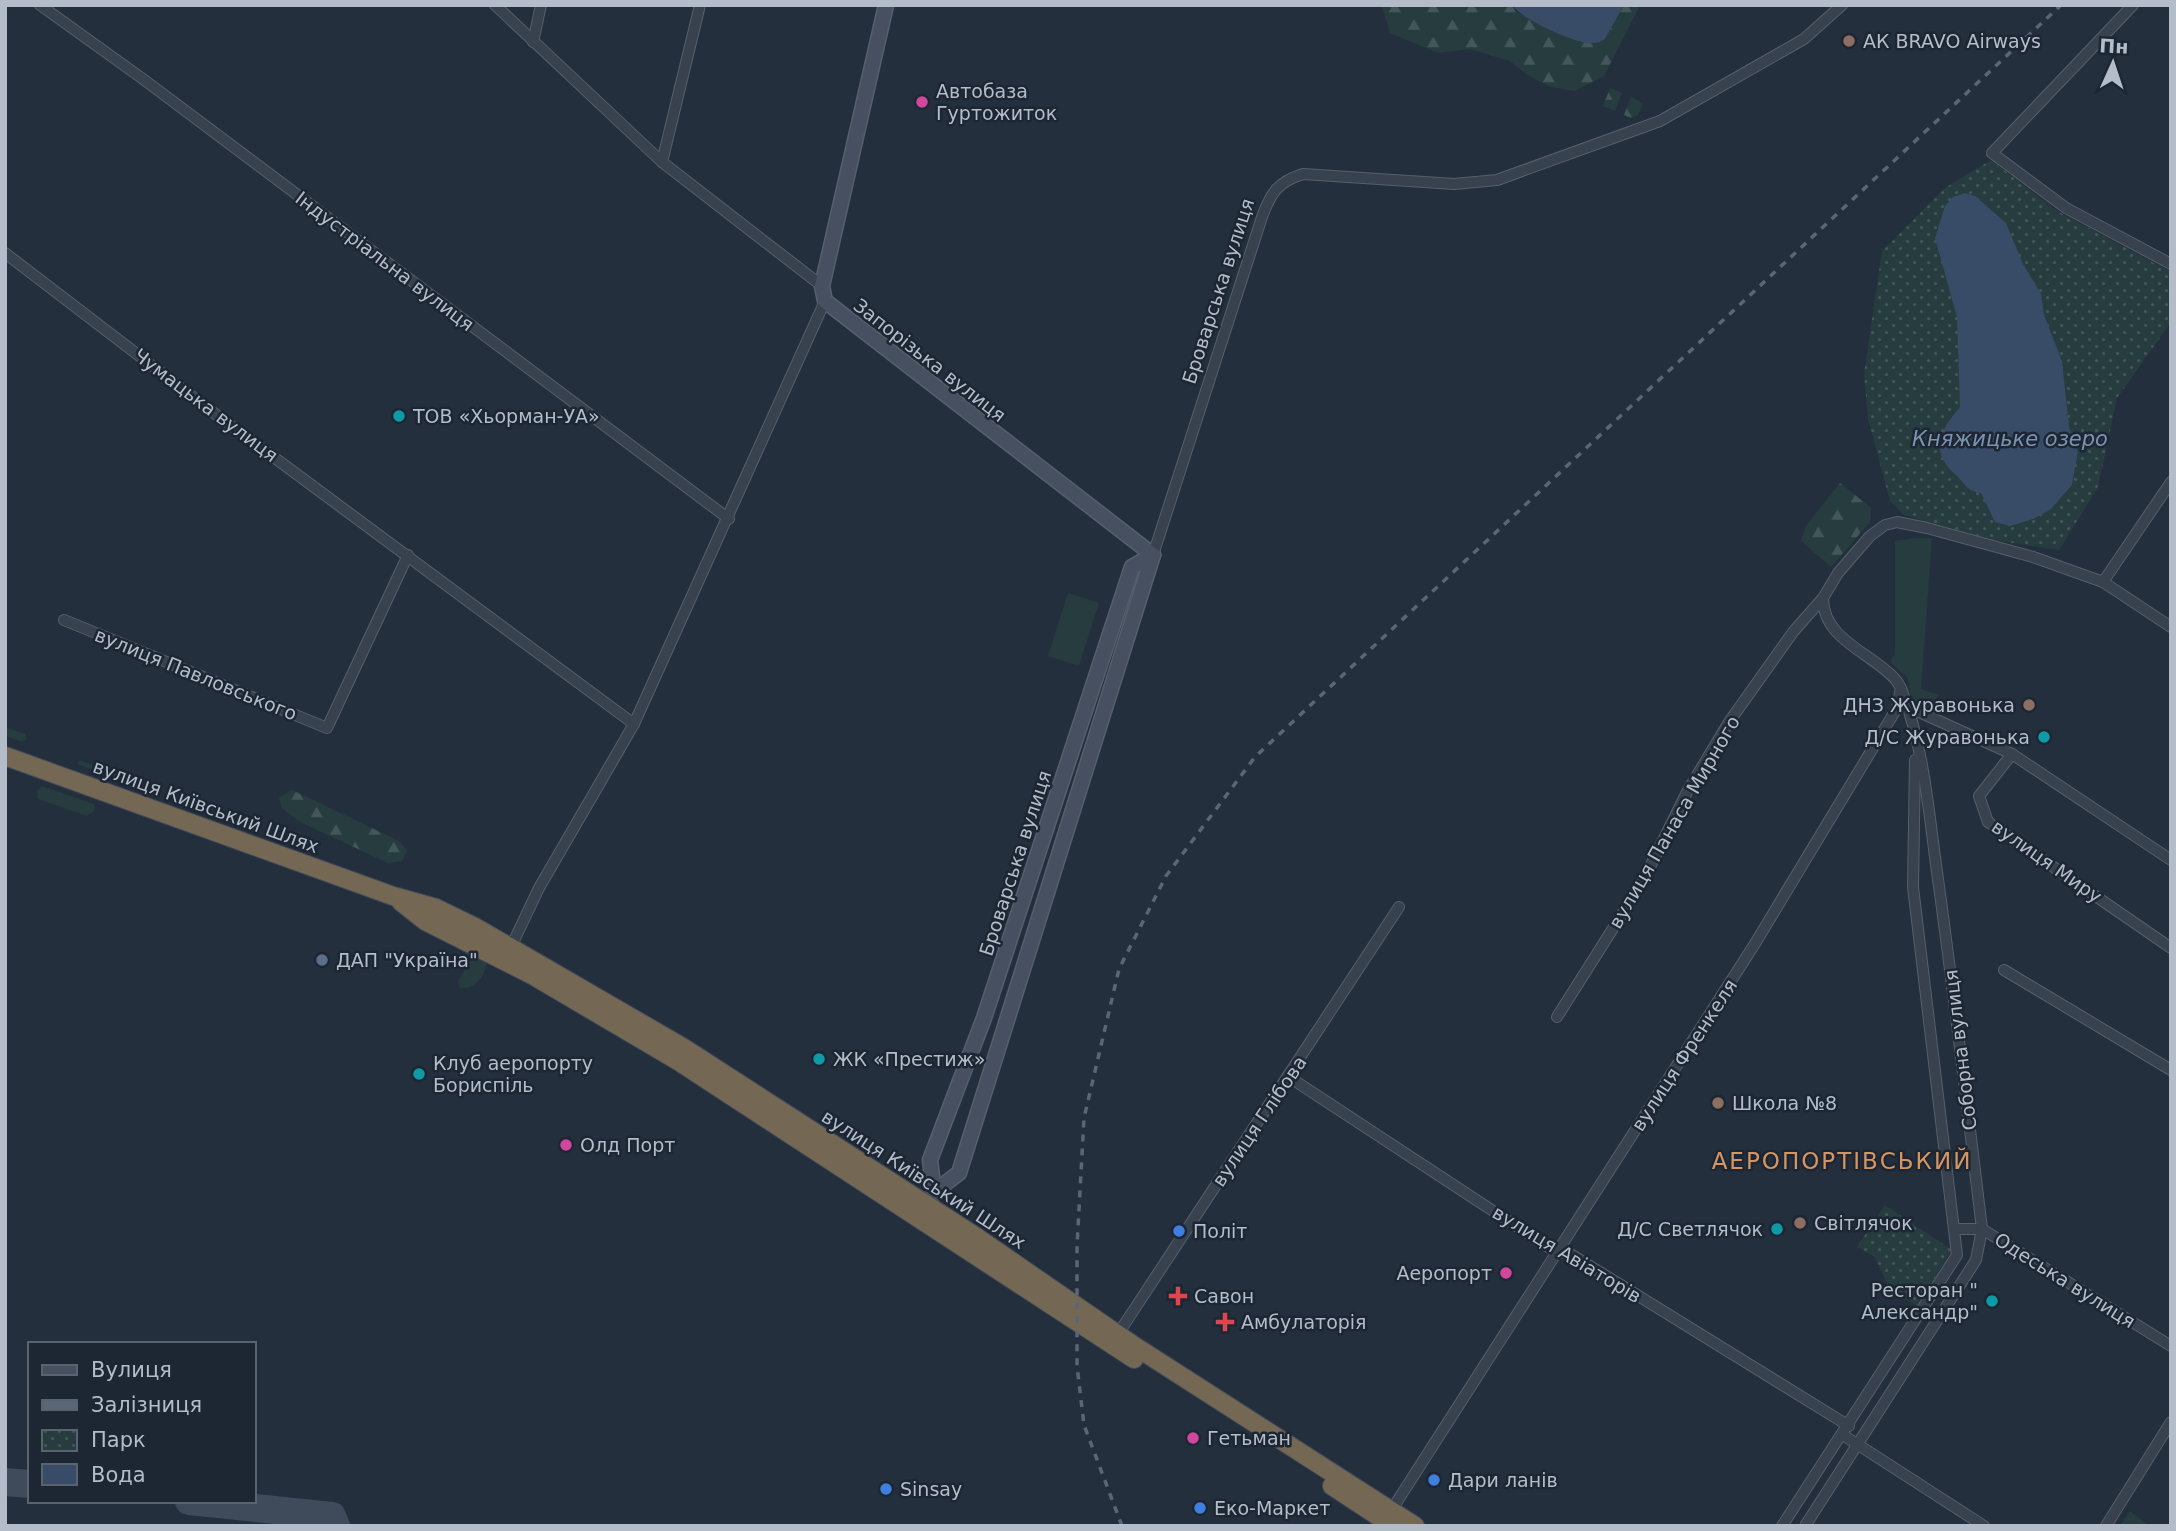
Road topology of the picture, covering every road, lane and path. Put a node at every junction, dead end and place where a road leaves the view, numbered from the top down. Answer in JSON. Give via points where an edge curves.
{"nodes":[{"id":1,"x":40,"y":5,"type":"edge"},
{"id":2,"x":495,"y":5,"type":"edge"},
{"id":3,"x":541,"y":5,"type":"edge"},
{"id":4,"x":700,"y":5,"type":"edge"},
{"id":5,"x":886,"y":5,"type":"edge"},
{"id":6,"x":1842,"y":5,"type":"edge"},
{"id":7,"x":2133,"y":5,"type":"edge"},
{"id":8,"x":533,"y":42,"type":"junction"},
{"id":9,"x":662,"y":162,"type":"junction"},
{"id":10,"x":5,"y":253,"type":"edge"},
{"id":11,"x":2171,"y":264,"type":"edge"},
{"id":12,"x":822,"y":286,"type":"junction"},
{"id":13,"x":825,"y":301,"type":"junction"},
{"id":14,"x":2171,"y":482,"type":"edge"},
{"id":15,"x":729,"y":519,"type":"junction"},
{"id":16,"x":408,"y":555,"type":"junction"},
{"id":17,"x":1153,"y":555,"type":"junction"},
{"id":18,"x":2103,"y":582,"type":"junction"},
{"id":19,"x":1824,"y":598,"type":"junction"},
{"id":20,"x":64,"y":620,"type":"dead end"},
{"id":21,"x":2171,"y":627,"type":"edge"},
{"id":22,"x":1901,"y":688,"type":"junction"},
{"id":23,"x":1909,"y":708,"type":"junction"},
{"id":24,"x":634,"y":724,"type":"junction"},
{"id":25,"x":1916,"y":735,"type":"junction"},
{"id":26,"x":2012,"y":754,"type":"junction"},
{"id":27,"x":5,"y":756,"type":"edge"},
{"id":28,"x":2171,"y":860,"type":"edge"},
{"id":29,"x":1399,"y":908,"type":"dead end"},
{"id":30,"x":2171,"y":948,"type":"edge"},
{"id":31,"x":508,"y":953,"type":"junction"},
{"id":32,"x":2004,"y":970,"type":"dead end"},
{"id":33,"x":1557,"y":1017,"type":"dead end"},
{"id":34,"x":2171,"y":1070,"type":"edge"},
{"id":35,"x":1289,"y":1077,"type":"junction"},
{"id":36,"x":927,"y":1206,"type":"junction"},
{"id":37,"x":1982,"y":1228,"type":"junction"},
{"id":38,"x":1955,"y":1229,"type":"junction"},
{"id":39,"x":1557,"y":1253,"type":"junction"},
{"id":40,"x":1118,"y":1334,"type":"junction"},
{"id":41,"x":2171,"y":1346,"type":"edge"},
{"id":42,"x":2171,"y":1422,"type":"edge"},
{"id":43,"x":1846,"y":1431,"type":"junction"},
{"id":44,"x":1858,"y":1446,"type":"junction"},
{"id":45,"x":1390,"y":1518,"type":"edge"},
{"id":46,"x":1415,"y":1526,"type":"edge"},
{"id":47,"x":1783,"y":1526,"type":"edge"},
{"id":48,"x":1805,"y":1526,"type":"edge"},
{"id":49,"x":1984,"y":1526,"type":"edge"},
{"id":50,"x":2106,"y":1526,"type":"edge"}],
"edges":[{"from":1,"to":15,"type":"street","name":"Індустріальна вулиця"},
{"from":2,"to":8,"type":"street"},
{"from":3,"to":8,"type":"street"},
{"from":4,"to":9,"type":"street"},
{"from":5,"to":12,"type":"street","name":"Запорізька вулиця"},
{"from":6,"to":17,"type":"street","name":"Броварська вулиця","via":[[1804,39],[1660,121],[1524,172],[1454,184],[1321,174],[1303,174],[1281,182],[1270,194],[1262,217]]},
{"from":7,"to":11,"type":"street","via":[[1992,153],[2066,208]]},
{"from":8,"to":9,"type":"street"},
{"from":9,"to":12,"type":"street"},
{"from":10,"to":16,"type":"street","name":"Чумацька вулиця"},
{"from":12,"to":13,"type":"street","name":"Запорізька вулиця"},
{"from":13,"to":15,"type":"street"},
{"from":13,"to":17,"type":"street","name":"Запорізька вулиця"},
{"from":14,"to":18,"type":"street"},
{"from":15,"to":24,"type":"street"},
{"from":16,"to":20,"type":"street","name":"вулиця Павловського","via":[[327,728]]},
{"from":16,"to":24,"type":"street","name":"Чумацька вулиця"},
{"from":17,"to":36,"type":"street","name":"Броварська вулиця","via":[[959,1173]]},
{"from":17,"to":36,"type":"street","name":"Броварська вулиця","via":[[1132,567],[985,1018],[930,1160]]},
{"from":18,"to":19,"type":"street","name":"вулиця Панаса Мирного","via":[[2033,557],[1897,522],[1870,536],[1830,583]]},
{"from":18,"to":21,"type":"street","name":"вулиця Панаса Мирного"},
{"from":19,"to":22,"type":"street","via":[[1830,626],[1888,671]]},
{"from":19,"to":33,"type":"street","name":"вулиця Панаса Мирного","via":[[1793,632],[1729,722],[1687,792],[1643,881]]},
{"from":22,"to":23,"type":"street","name":"Соборна вулиця"},
{"from":22,"to":39,"type":"street","name":"вулиця Френкеля","via":[[1883,732],[1756,942]]},
{"from":23,"to":25,"type":"street","name":"Соборна вулиця"},
{"from":23,"to":26,"type":"street"},
{"from":24,"to":31,"type":"street","via":[[539,888]]},
{"from":25,"to":37,"type":"street","name":"Соборна вулиця","via":[[1955,999]]},
{"from":25,"to":38,"type":"street","name":"Соборна вулиця","via":[[1913,887]]},
{"from":26,"to":28,"type":"street"},
{"from":26,"to":30,"type":"street","name":"вулиця Миру","via":[[1979,796],[1988,822]]},
{"from":27,"to":31,"type":"highway","name":"вулиця Київський Шлях","via":[[436,908]]},
{"from":29,"to":35,"type":"street","name":"вулиця Глібова"},
{"from":31,"to":36,"type":"highway","name":"вулиця Київський Шлях","via":[[684,1048]]},
{"from":32,"to":34,"type":"street"},
{"from":35,"to":39,"type":"street","name":"вулиця Авіаторів"},
{"from":35,"to":40,"type":"street","name":"вулиця Глібова"},
{"from":36,"to":40,"type":"highway","name":"вулиця Київський Шлях"},
{"from":36,"to":45,"type":"highway","name":"вулиця Київський Шлях"},
{"from":37,"to":38,"type":"street","name":"Одеська вулиця"},
{"from":37,"to":41,"type":"street","name":"Одеська вулиця"},
{"from":37,"to":44,"type":"street","name":"Соборна вулиця","via":[[1976,1260]]},
{"from":38,"to":43,"type":"street","name":"Соборна вулиця","via":[[1957,1255]]},
{"from":39,"to":43,"type":"street","name":"вулиця Авіаторів","via":[[1569,1253]]},
{"from":39,"to":45,"type":"street","name":"вулиця Френкеля"},
{"from":40,"to":45,"type":"highway","name":"вулиця Київський Шлях"},
{"from":42,"to":50,"type":"street"},
{"from":43,"to":44,"type":"street","name":"вулиця Авіаторів"},
{"from":43,"to":47,"type":"street","name":"Соборна вулиця"},
{"from":44,"to":48,"type":"street","name":"Соборна вулиця"},
{"from":44,"to":49,"type":"street","name":"вулиця Авіаторів"},
{"from":45,"to":46,"type":"highway","name":"вулиця Київський Шлях"}]}
